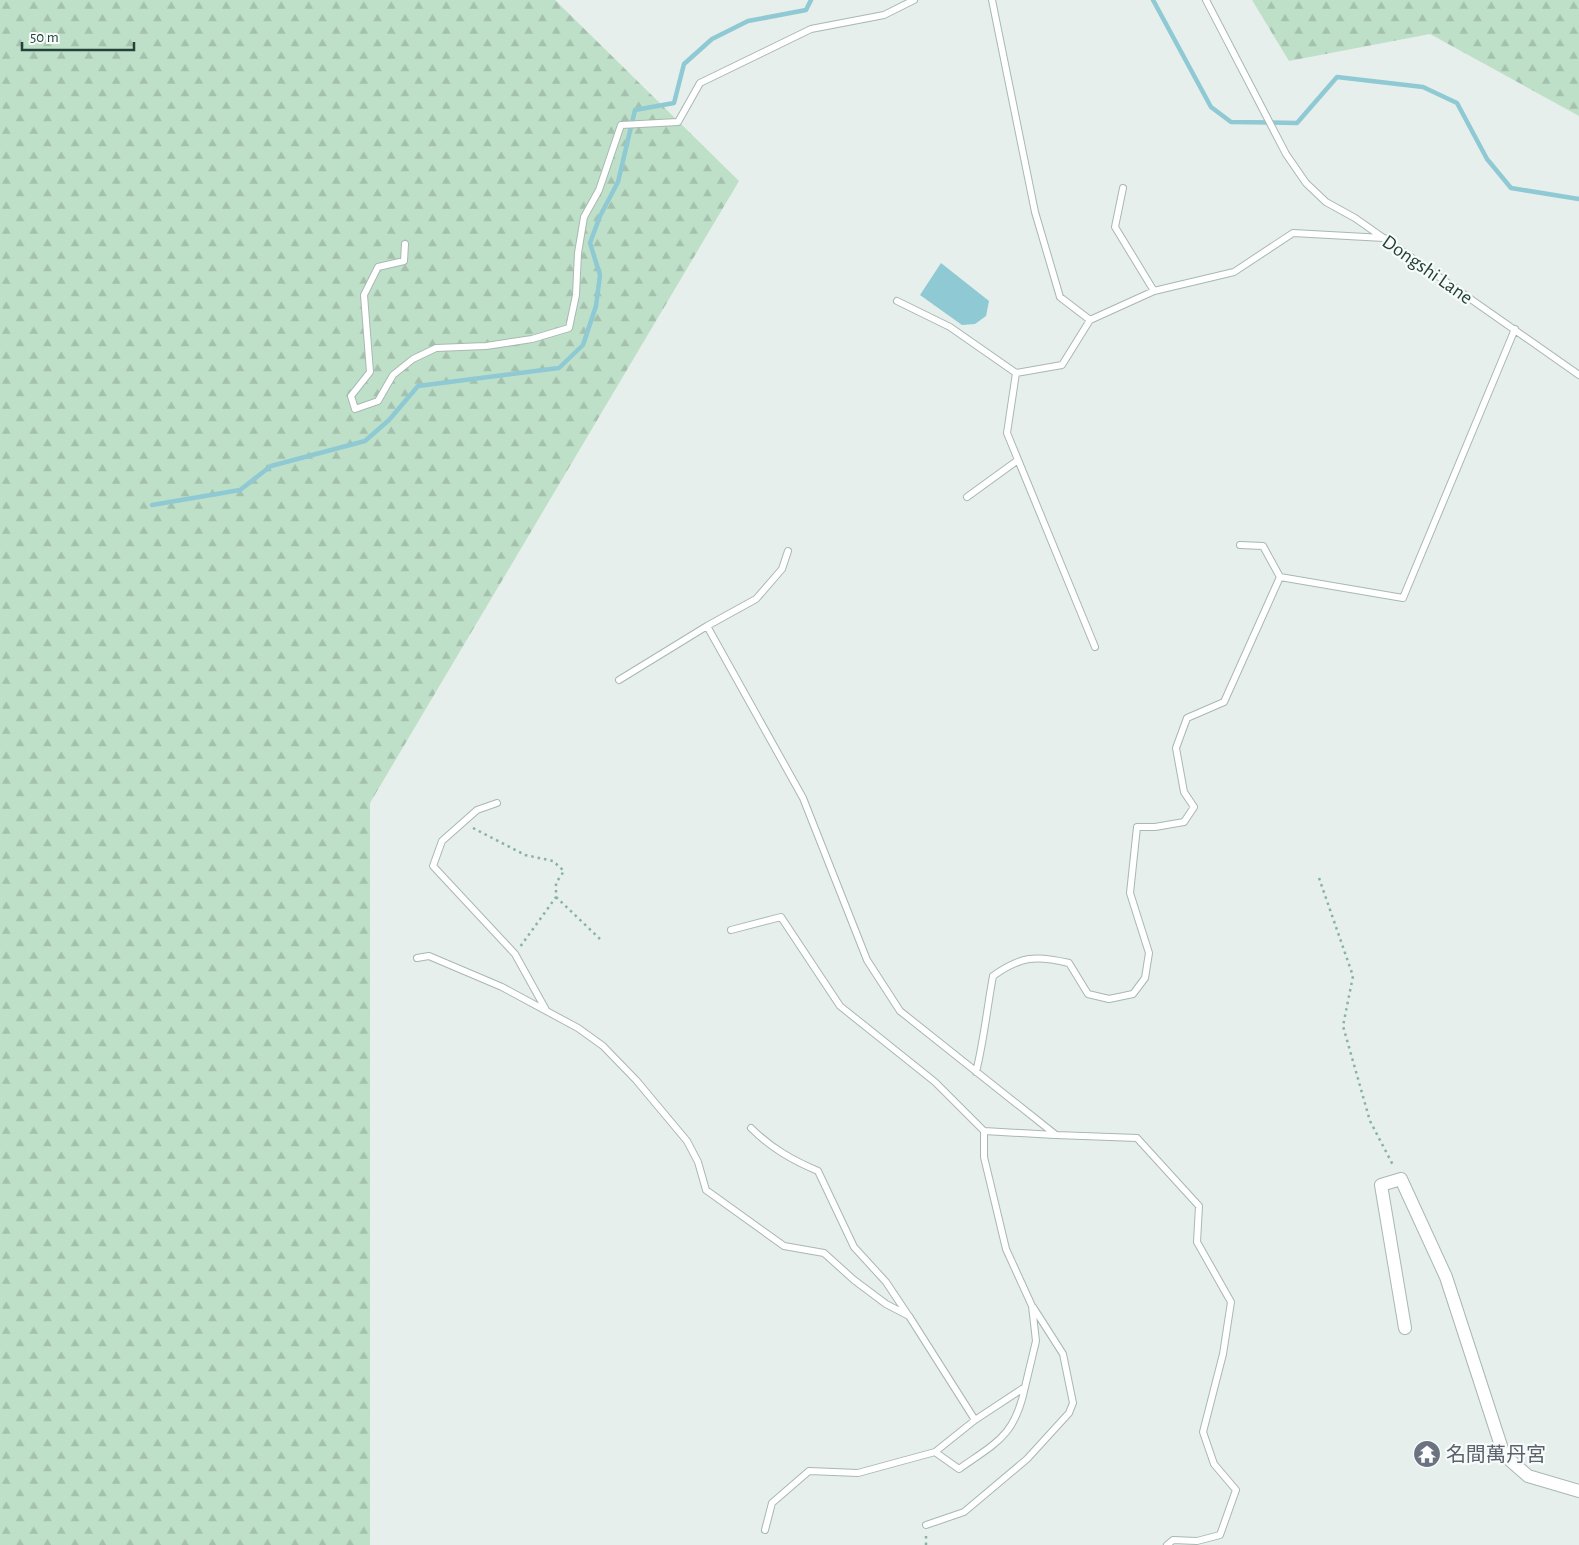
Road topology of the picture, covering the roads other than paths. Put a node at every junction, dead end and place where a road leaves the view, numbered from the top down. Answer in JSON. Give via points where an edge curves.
{"nodes":[{"id":1,"x":914,"y":0,"type":"edge"},
{"id":2,"x":992,"y":0,"type":"edge"},
{"id":3,"x":1206,"y":0,"type":"edge"},
{"id":4,"x":1123,"y":188,"type":"dead end"},
{"id":5,"x":1384,"y":238,"type":"junction"},
{"id":6,"x":405,"y":244,"type":"dead end"},
{"id":7,"x":1154,"y":291,"type":"junction"},
{"id":8,"x":897,"y":301,"type":"dead end"},
{"id":9,"x":1090,"y":320,"type":"junction"},
{"id":10,"x":1515,"y":329,"type":"junction"},
{"id":11,"x":1016,"y":373,"type":"junction"},
{"id":12,"x":1579,"y":375,"type":"edge"},
{"id":13,"x":1018,"y":460,"type":"junction"},
{"id":14,"x":967,"y":497,"type":"dead end"},
{"id":15,"x":1240,"y":545,"type":"dead end"},
{"id":16,"x":788,"y":551,"type":"dead end"},
{"id":17,"x":1280,"y":577,"type":"junction"},
{"id":18,"x":707,"y":626,"type":"junction"},
{"id":19,"x":1095,"y":647,"type":"dead end"},
{"id":20,"x":619,"y":680,"type":"dead end"},
{"id":21,"x":497,"y":803,"type":"dead end"},
{"id":22,"x":731,"y":930,"type":"dead end"},
{"id":23,"x":417,"y":958,"type":"dead end"},
{"id":24,"x":546,"y":1011,"type":"junction"},
{"id":25,"x":976,"y":1072,"type":"junction"},
{"id":26,"x":751,"y":1128,"type":"dead end"},
{"id":27,"x":984,"y":1131,"type":"junction"},
{"id":28,"x":1056,"y":1135,"type":"junction"},
{"id":29,"x":1032,"y":1306,"type":"junction"},
{"id":30,"x":909,"y":1316,"type":"junction"},
{"id":31,"x":1405,"y":1328,"type":"dead end"},
{"id":32,"x":1025,"y":1387,"type":"junction"},
{"id":33,"x":976,"y":1420,"type":"junction"},
{"id":34,"x":935,"y":1452,"type":"junction"},
{"id":35,"x":1579,"y":1491,"type":"edge"},
{"id":36,"x":926,"y":1525,"type":"dead end"},
{"id":37,"x":765,"y":1530,"type":"dead end"},
{"id":38,"x":1167,"y":1545,"type":"edge"}],
"edges":[{"from":1,"to":6,"type":"lane","via":[[884,15],[811,29],[700,83],[678,122],[621,125],[599,190],[584,217],[576,295],[569,328],[486,346],[436,348],[413,359],[393,375],[378,401],[355,409],[351,396],[370,372],[364,295],[378,267],[404,261]]},
{"from":2,"to":9,"type":"lane","via":[[1035,212],[1060,297]]},
{"from":3,"to":5,"type":"lane","name":"Dongshi Lane","via":[[1286,154],[1306,183],[1326,202]]},
{"from":4,"to":7,"type":"lane","via":[[1115,227]]},
{"from":5,"to":7,"type":"lane","via":[[1293,233],[1234,272]]},
{"from":5,"to":10,"type":"lane","name":"Dongshi Lane"},
{"from":7,"to":9,"type":"lane"},
{"from":8,"to":11,"type":"lane","via":[[950,327]]},
{"from":9,"to":11,"type":"lane","via":[[1062,365]]},
{"from":10,"to":12,"type":"lane","name":"Dongshi Lane"},
{"from":10,"to":17,"type":"lane","via":[[1403,598]]},
{"from":11,"to":13,"type":"lane","via":[[1007,433]]},
{"from":13,"to":14,"type":"lane"},
{"from":13,"to":19,"type":"lane"},
{"from":15,"to":17,"type":"lane","via":[[1263,546]]},
{"from":16,"to":18,"type":"lane","via":[[782,569],[756,599]]},
{"from":17,"to":25,"type":"lane","via":[[1224,702],[1187,718],[1181,733],[1176,748],[1184,792],[1194,806],[1184,822],[1138,827],[1130,893],[1149,953],[1145,978],[1133,994],[1109,998],[1088,994],[1069,963],[1043,956],[1011,963],[993,976]]},
{"from":18,"to":20,"type":"lane"},
{"from":18,"to":25,"type":"lane","via":[[803,798],[867,960],[900,1011]]},
{"from":21,"to":24,"type":"lane","via":[[478,810],[442,841],[433,866],[515,954]]},
{"from":22,"to":27,"type":"lane","via":[[781,917],[840,1006],[935,1082]]},
{"from":23,"to":24,"type":"lane","via":[[429,956],[502,987]]},
{"from":24,"to":30,"type":"lane","via":[[603,1046],[636,1080],[687,1141],[698,1162],[706,1190],[784,1246],[824,1253],[886,1304]]},
{"from":25,"to":28,"type":"lane"},
{"from":26,"to":30,"type":"lane","via":[[770,1146],[818,1171],[854,1247],[886,1282]]},
{"from":27,"to":28,"type":"lane"},
{"from":27,"to":29,"type":"lane","via":[[984,1157],[1006,1249]]},
{"from":28,"to":38,"type":"lane","via":[[1137,1138],[1198,1206],[1197,1242],[1231,1302],[1223,1354],[1203,1432],[1214,1464],[1236,1490],[1220,1536],[1197,1541],[1173,1540]]},
{"from":29,"to":32,"type":"lane","via":[[1036,1341]]},
{"from":29,"to":36,"type":"lane","via":[[1063,1354],[1073,1403],[1069,1413],[1027,1460],[964,1512]]},
{"from":30,"to":33,"type":"lane"},
{"from":31,"to":35,"type":"street","via":[[1381,1185],[1401,1179],[1446,1277],[1504,1454],[1528,1476]]},
{"from":32,"to":33,"type":"lane"},
{"from":32,"to":34,"type":"lane","via":[[1020,1410],[1004,1437],[959,1470]]},
{"from":33,"to":34,"type":"lane"},
{"from":34,"to":37,"type":"lane","via":[[858,1473],[809,1471],[772,1503]]}]}
